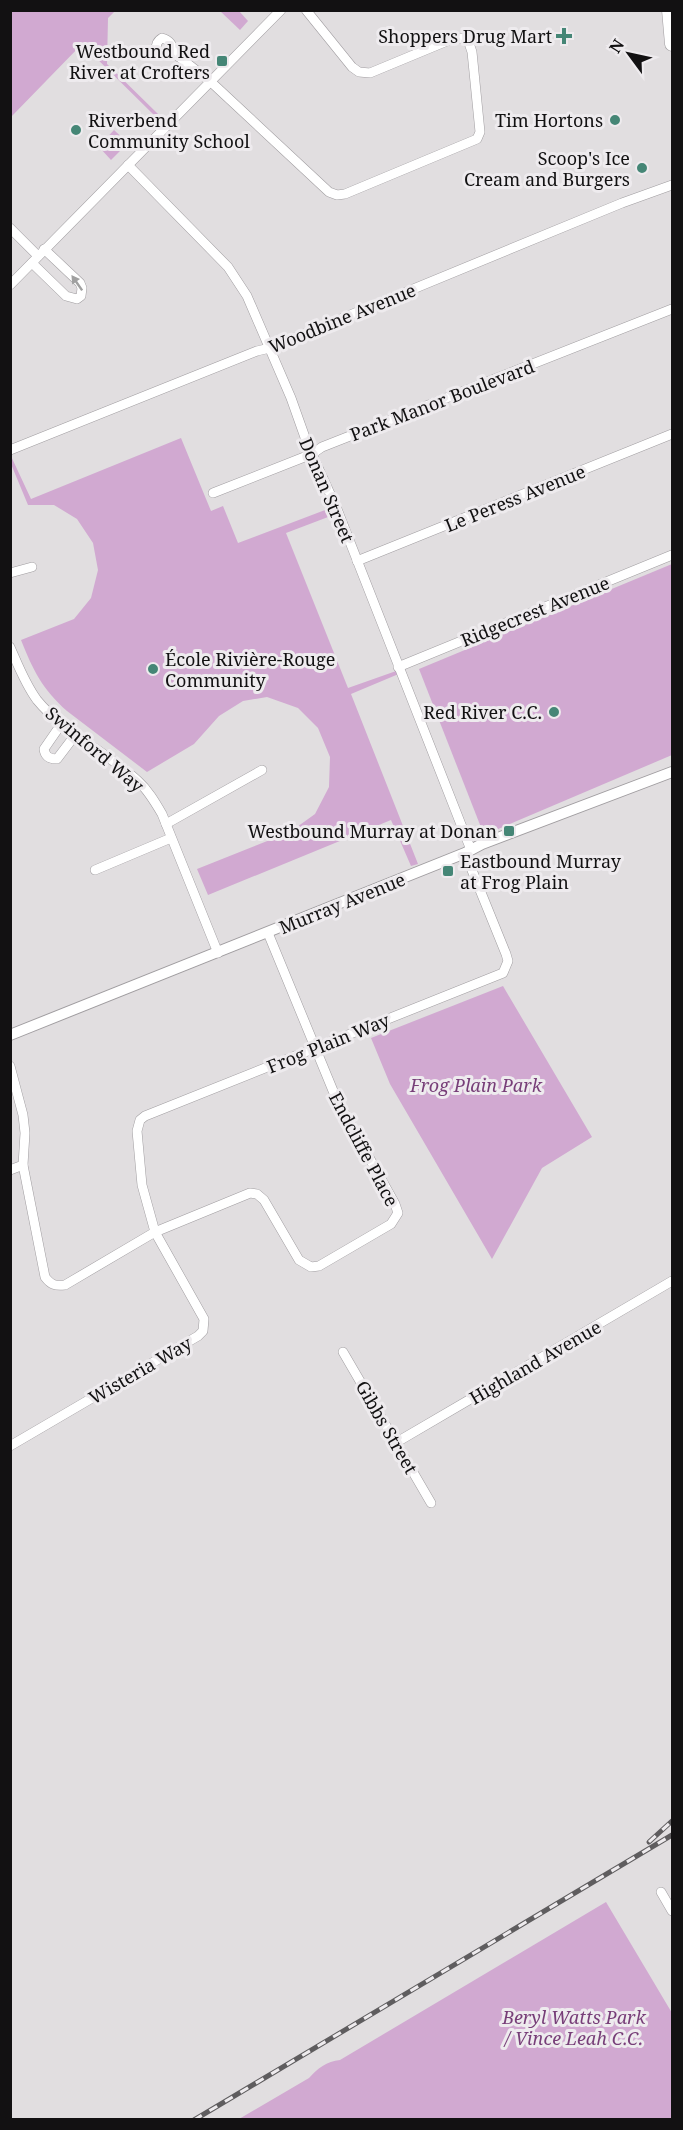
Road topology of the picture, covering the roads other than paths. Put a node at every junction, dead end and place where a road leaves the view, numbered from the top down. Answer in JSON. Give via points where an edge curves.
{"nodes":[{"id":1,"x":281,"y":10,"type":"edge"},
{"id":2,"x":306,"y":10,"type":"edge"},
{"id":3,"x":669,"y":10,"type":"edge"},
{"id":4,"x":672,"y":44,"type":"edge"},
{"id":5,"x":174,"y":53,"type":"dead end"},
{"id":6,"x":211,"y":82,"type":"junction"},
{"id":7,"x":128,"y":165,"type":"junction"},
{"id":8,"x":672,"y":185,"type":"edge"},
{"id":9,"x":10,"y":228,"type":"edge"},
{"id":10,"x":38,"y":256,"type":"junction"},
{"id":11,"x":10,"y":285,"type":"edge"},
{"id":12,"x":672,"y":309,"type":"edge"},
{"id":13,"x":270,"y":348,"type":"junction"},
{"id":14,"x":672,"y":434,"type":"edge"},
{"id":15,"x":10,"y":450,"type":"edge"},
{"id":16,"x":312,"y":454,"type":"junction"},
{"id":17,"x":213,"y":494,"type":"dead end"},
{"id":18,"x":672,"y":555,"type":"edge"},
{"id":19,"x":357,"y":561,"type":"junction"},
{"id":20,"x":32,"y":567,"type":"dead end"},
{"id":21,"x":10,"y":573,"type":"edge"},
{"id":22,"x":10,"y":647,"type":"edge"},
{"id":23,"x":398,"y":667,"type":"junction"},
{"id":24,"x":62,"y":723,"type":"junction"},
{"id":25,"x":76,"y":734,"type":"junction"},
{"id":26,"x":262,"y":770,"type":"dead end"},
{"id":27,"x":672,"y":772,"type":"edge"},
{"id":28,"x":166,"y":824,"type":"junction"},
{"id":29,"x":171,"y":838,"type":"junction"},
{"id":30,"x":468,"y":851,"type":"junction"},
{"id":31,"x":95,"y":870,"type":"dead end"},
{"id":32,"x":268,"y":933,"type":"junction"},
{"id":33,"x":218,"y":953,"type":"junction"},
{"id":34,"x":10,"y":1035,"type":"edge"},
{"id":35,"x":315,"y":1048,"type":"junction"},
{"id":36,"x":10,"y":1066,"type":"edge"},
{"id":37,"x":23,"y":1166,"type":"junction"},
{"id":38,"x":10,"y":1170,"type":"edge"},
{"id":39,"x":155,"y":1232,"type":"junction"},
{"id":40,"x":672,"y":1281,"type":"edge"},
{"id":41,"x":343,"y":1352,"type":"dead end"},
{"id":42,"x":397,"y":1442,"type":"junction"},
{"id":43,"x":10,"y":1446,"type":"edge"},
{"id":44,"x":430,"y":1503,"type":"dead end"},
{"id":45,"x":662,"y":1892,"type":"dead end"},
{"id":46,"x":672,"y":1911,"type":"edge"}],
"edges":[{"from":1,"to":6,"type":"street"},
{"from":2,"to":6,"type":"street","via":[[359,72],[370,73],[452,39],[461,38],[469,44],[480,132],[477,139],[337,195],[329,192]]},
{"from":3,"to":4,"type":"main road"},
{"from":5,"to":6,"type":"street"},
{"from":6,"to":7,"type":"street"},
{"from":7,"to":10,"type":"street"},
{"from":7,"to":13,"type":"street","name":"Donan Street","via":[[228,267],[247,296]]},
{"from":8,"to":13,"type":"street","name":"Woodbine Avenue"},
{"from":9,"to":10,"type":"street"},
{"from":10,"to":10,"type":"street","one_way":true,"via":[[66,296],[81,296],[80,283]]},
{"from":10,"to":11,"type":"street"},
{"from":12,"to":16,"type":"street","name":"Park Manor Boulevard"},
{"from":13,"to":15,"type":"street","name":"Woodbine Avenue"},
{"from":13,"to":16,"type":"street","name":"Donan Street"},
{"from":14,"to":19,"type":"street","name":"Le Peress Avenue"},
{"from":16,"to":17,"type":"street","name":"Park Manor Boulevard"},
{"from":16,"to":19,"type":"street","name":"Donan Street"},
{"from":18,"to":23,"type":"street","name":"Ridgecrest Avenue"},
{"from":19,"to":23,"type":"street","name":"Donan Street"},
{"from":20,"to":21,"type":"street"},
{"from":22,"to":24,"type":"street","name":"Swinford Way","via":[[29,688]]},
{"from":23,"to":30,"type":"street","name":"Donan Street"},
{"from":24,"to":25,"type":"street","name":"Swinford Way"},
{"from":24,"to":25,"type":"street","via":[[44,754],[57,759]]},
{"from":25,"to":28,"type":"street","name":"Swinford Way","via":[[140,782]]},
{"from":26,"to":28,"type":"street"},
{"from":27,"to":30,"type":"street","name":"Murray Avenue"},
{"from":28,"to":29,"type":"street","name":"Swinford Way"},
{"from":29,"to":31,"type":"street"},
{"from":29,"to":33,"type":"street","name":"Swinford Way"},
{"from":30,"to":32,"type":"street","name":"Murray Avenue"},
{"from":30,"to":35,"type":"street","name":"Frog Plain Way","via":[[506,954],[508,961],[503,973]]},
{"from":32,"to":33,"type":"street","name":"Murray Avenue"},
{"from":32,"to":35,"type":"street","name":"Endcliffe Place"},
{"from":33,"to":34,"type":"street","name":"Murray Avenue"},
{"from":35,"to":39,"type":"street","name":"Frog Plain Way","via":[[140,1120],[137,1131],[142,1185]]},
{"from":35,"to":39,"type":"street","name":"Endcliffe Place","via":[[336,1098],[395,1204],[395,1220],[319,1266],[311,1267],[299,1260],[257,1194],[244,1195]]},
{"from":36,"to":37,"type":"street","via":[[26,1133]]},
{"from":37,"to":38,"type":"street"},
{"from":37,"to":39,"type":"street","via":[[49,1283],[65,1285]]},
{"from":39,"to":43,"type":"street","name":"Wisteria Way","via":[[204,1319],[203,1331]]},
{"from":40,"to":42,"type":"street","name":"Highland Avenue"},
{"from":41,"to":42,"type":"street","name":"Gibbs Street"},
{"from":42,"to":44,"type":"street","name":"Gibbs Street"},
{"from":45,"to":46,"type":"street"}]}
